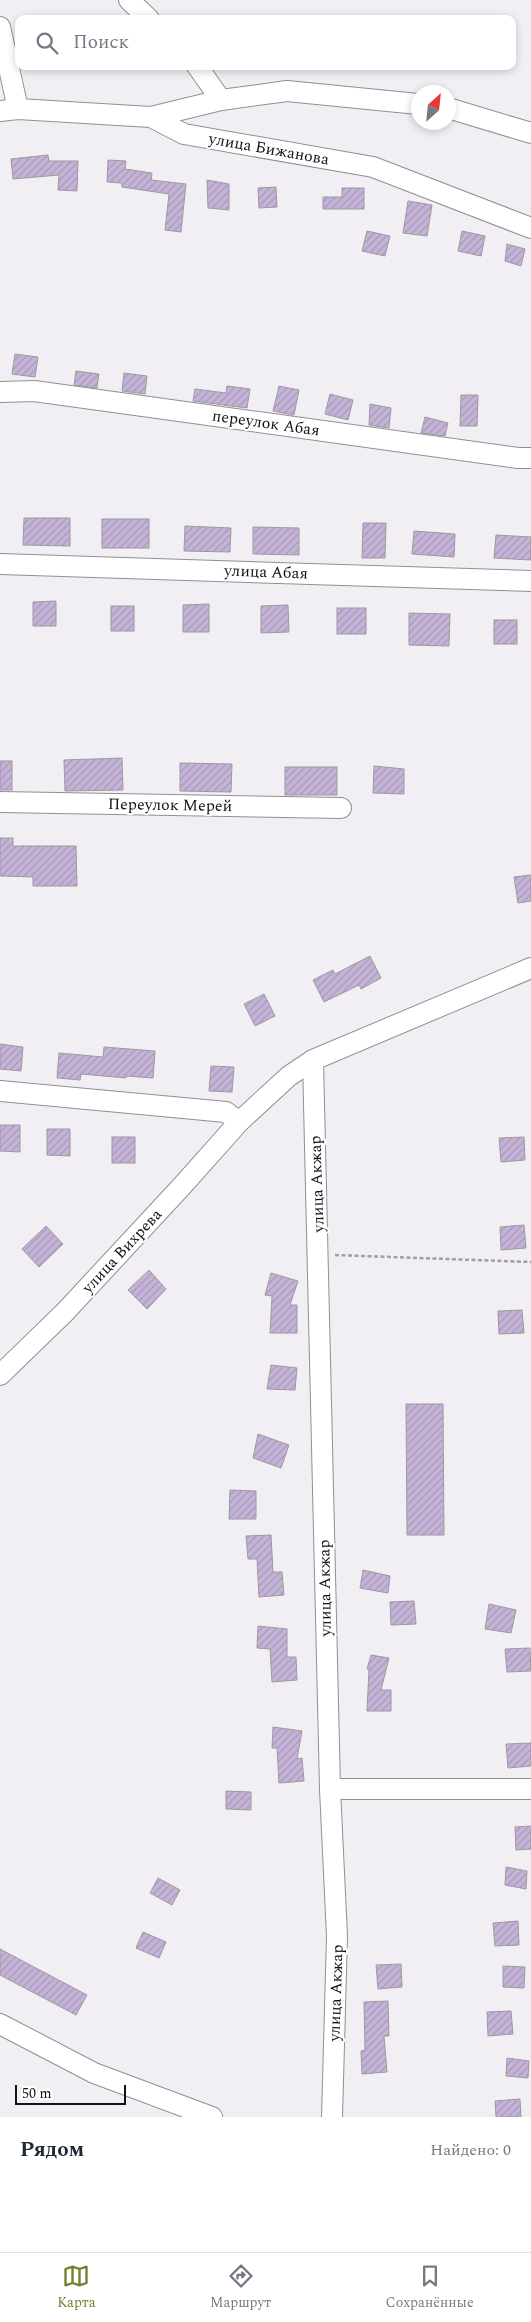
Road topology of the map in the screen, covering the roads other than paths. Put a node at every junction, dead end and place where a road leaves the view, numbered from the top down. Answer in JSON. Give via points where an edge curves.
{"nodes":[{"id":1,"x":129,"y":0,"type":"edge"},
{"id":2,"x":146,"y":15,"type":"edge"},
{"id":3,"x":0,"y":27,"type":"edge"},
{"id":4,"x":200,"y":70,"type":"edge"},
{"id":5,"x":221,"y":100,"type":"junction"},
{"id":6,"x":411,"y":103,"type":"edge"},
{"id":7,"x":9,"y":110,"type":"edge"},
{"id":8,"x":456,"y":110,"type":"edge"},
{"id":9,"x":151,"y":117,"type":"junction"},
{"id":10,"x":531,"y":133,"type":"edge"},
{"id":11,"x":531,"y":228,"type":"edge"},
{"id":12,"x":0,"y":392,"type":"edge"},
{"id":13,"x":531,"y":458,"type":"edge"},
{"id":14,"x":0,"y":564,"type":"edge"},
{"id":15,"x":531,"y":581,"type":"edge"},
{"id":16,"x":0,"y":802,"type":"edge"},
{"id":17,"x":341,"y":808,"type":"dead end"},
{"id":18,"x":531,"y":968,"type":"edge"},
{"id":19,"x":313,"y":1060,"type":"junction"},
{"id":20,"x":0,"y":1090,"type":"edge"},
{"id":21,"x":239,"y":1122,"type":"junction"},
{"id":22,"x":0,"y":1375,"type":"edge"},
{"id":23,"x":330,"y":1789,"type":"junction"},
{"id":24,"x":531,"y":1789,"type":"edge"},
{"id":25,"x":0,"y":2024,"type":"edge"},
{"id":26,"x":212,"y":2117,"type":"edge"},
{"id":27,"x":332,"y":2117,"type":"edge"}],
"edges":[{"from":1,"to":2,"type":"street"},
{"from":3,"to":7,"type":"street"},
{"from":4,"to":5,"type":"street"},
{"from":5,"to":6,"type":"street","via":[[287,91]]},
{"from":5,"to":9,"type":"street"},
{"from":7,"to":9,"type":"street","name":"улица Бижанова"},
{"from":8,"to":10,"type":"street"},
{"from":9,"to":11,"type":"street","name":"улица Бижанова","via":[[184,134],[373,167]]},
{"from":12,"to":13,"type":"street","name":"переулок Абая","via":[[34,391]]},
{"from":14,"to":15,"type":"street","name":"улица Абая"},
{"from":16,"to":17,"type":"street","name":"Переулок Мерей"},
{"from":18,"to":19,"type":"street","name":"улица Вихрева"},
{"from":19,"to":21,"type":"street","name":"улица Вихрева","via":[[289,1076]]},
{"from":19,"to":23,"type":"street","name":"улица Акжар"},
{"from":20,"to":21,"type":"street","via":[[226,1112]]},
{"from":21,"to":22,"type":"street","name":"улица Вихрева","via":[[65,1312]]},
{"from":23,"to":24,"type":"street"},
{"from":23,"to":27,"type":"street","name":"улица Акжар","via":[[337,1936]]},
{"from":25,"to":26,"type":"street","via":[[94,2073]]}]}
